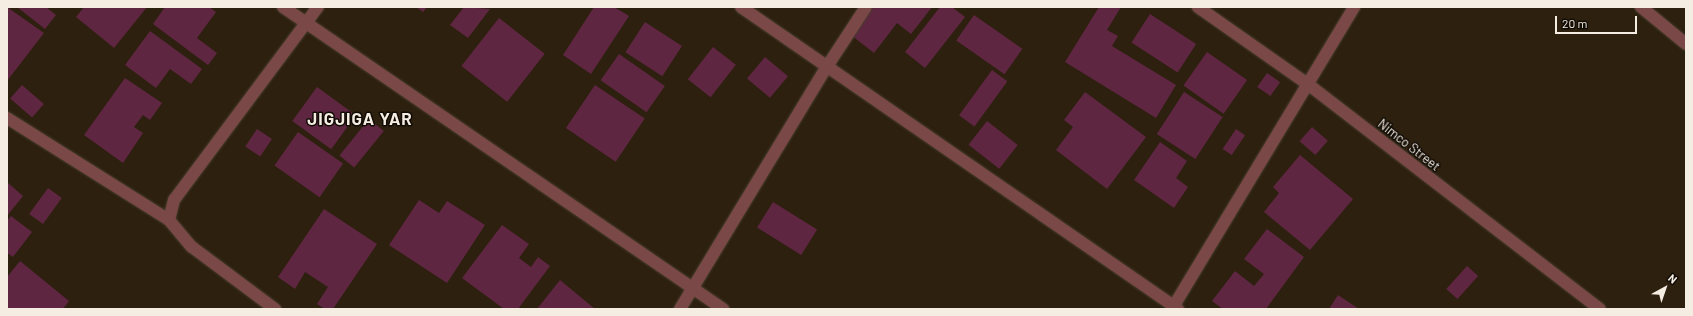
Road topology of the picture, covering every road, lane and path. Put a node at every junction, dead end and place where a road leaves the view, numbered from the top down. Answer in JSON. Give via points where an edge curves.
{"nodes":[{"id":1,"x":283,"y":7,"type":"edge"},
{"id":2,"x":318,"y":7,"type":"edge"},
{"id":3,"x":741,"y":7,"type":"edge"},
{"id":4,"x":866,"y":7,"type":"edge"},
{"id":5,"x":1198,"y":7,"type":"edge"},
{"id":6,"x":1354,"y":7,"type":"edge"},
{"id":7,"x":1641,"y":7,"type":"edge"},
{"id":8,"x":307,"y":23,"type":"junction"},
{"id":9,"x":1686,"y":44,"type":"edge"},
{"id":10,"x":828,"y":65,"type":"junction"},
{"id":11,"x":1309,"y":85,"type":"junction"},
{"id":12,"x":7,"y":118,"type":"edge"},
{"id":13,"x":169,"y":220,"type":"junction"},
{"id":14,"x":693,"y":289,"type":"junction"},
{"id":15,"x":1175,"y":308,"type":"edge"},
{"id":16,"x":275,"y":309,"type":"edge"},
{"id":17,"x":680,"y":309,"type":"edge"},
{"id":18,"x":723,"y":309,"type":"edge"},
{"id":19,"x":1600,"y":309,"type":"edge"}],
"edges":[{"from":1,"to":8,"type":"street"},
{"from":2,"to":8,"type":"street"},
{"from":3,"to":10,"type":"street"},
{"from":4,"to":10,"type":"street"},
{"from":5,"to":11,"type":"street","name":"Nimco Street"},
{"from":6,"to":11,"type":"street"},
{"from":7,"to":9,"type":"street"},
{"from":8,"to":13,"type":"street","via":[[182,188],[174,200]]},
{"from":8,"to":14,"type":"street"},
{"from":10,"to":14,"type":"street"},
{"from":10,"to":15,"type":"street"},
{"from":11,"to":15,"type":"street"},
{"from":11,"to":19,"type":"street","name":"Nimco Street"},
{"from":12,"to":13,"type":"street"},
{"from":13,"to":16,"type":"street","via":[[192,247]]},
{"from":14,"to":17,"type":"street"},
{"from":14,"to":18,"type":"street"}]}
